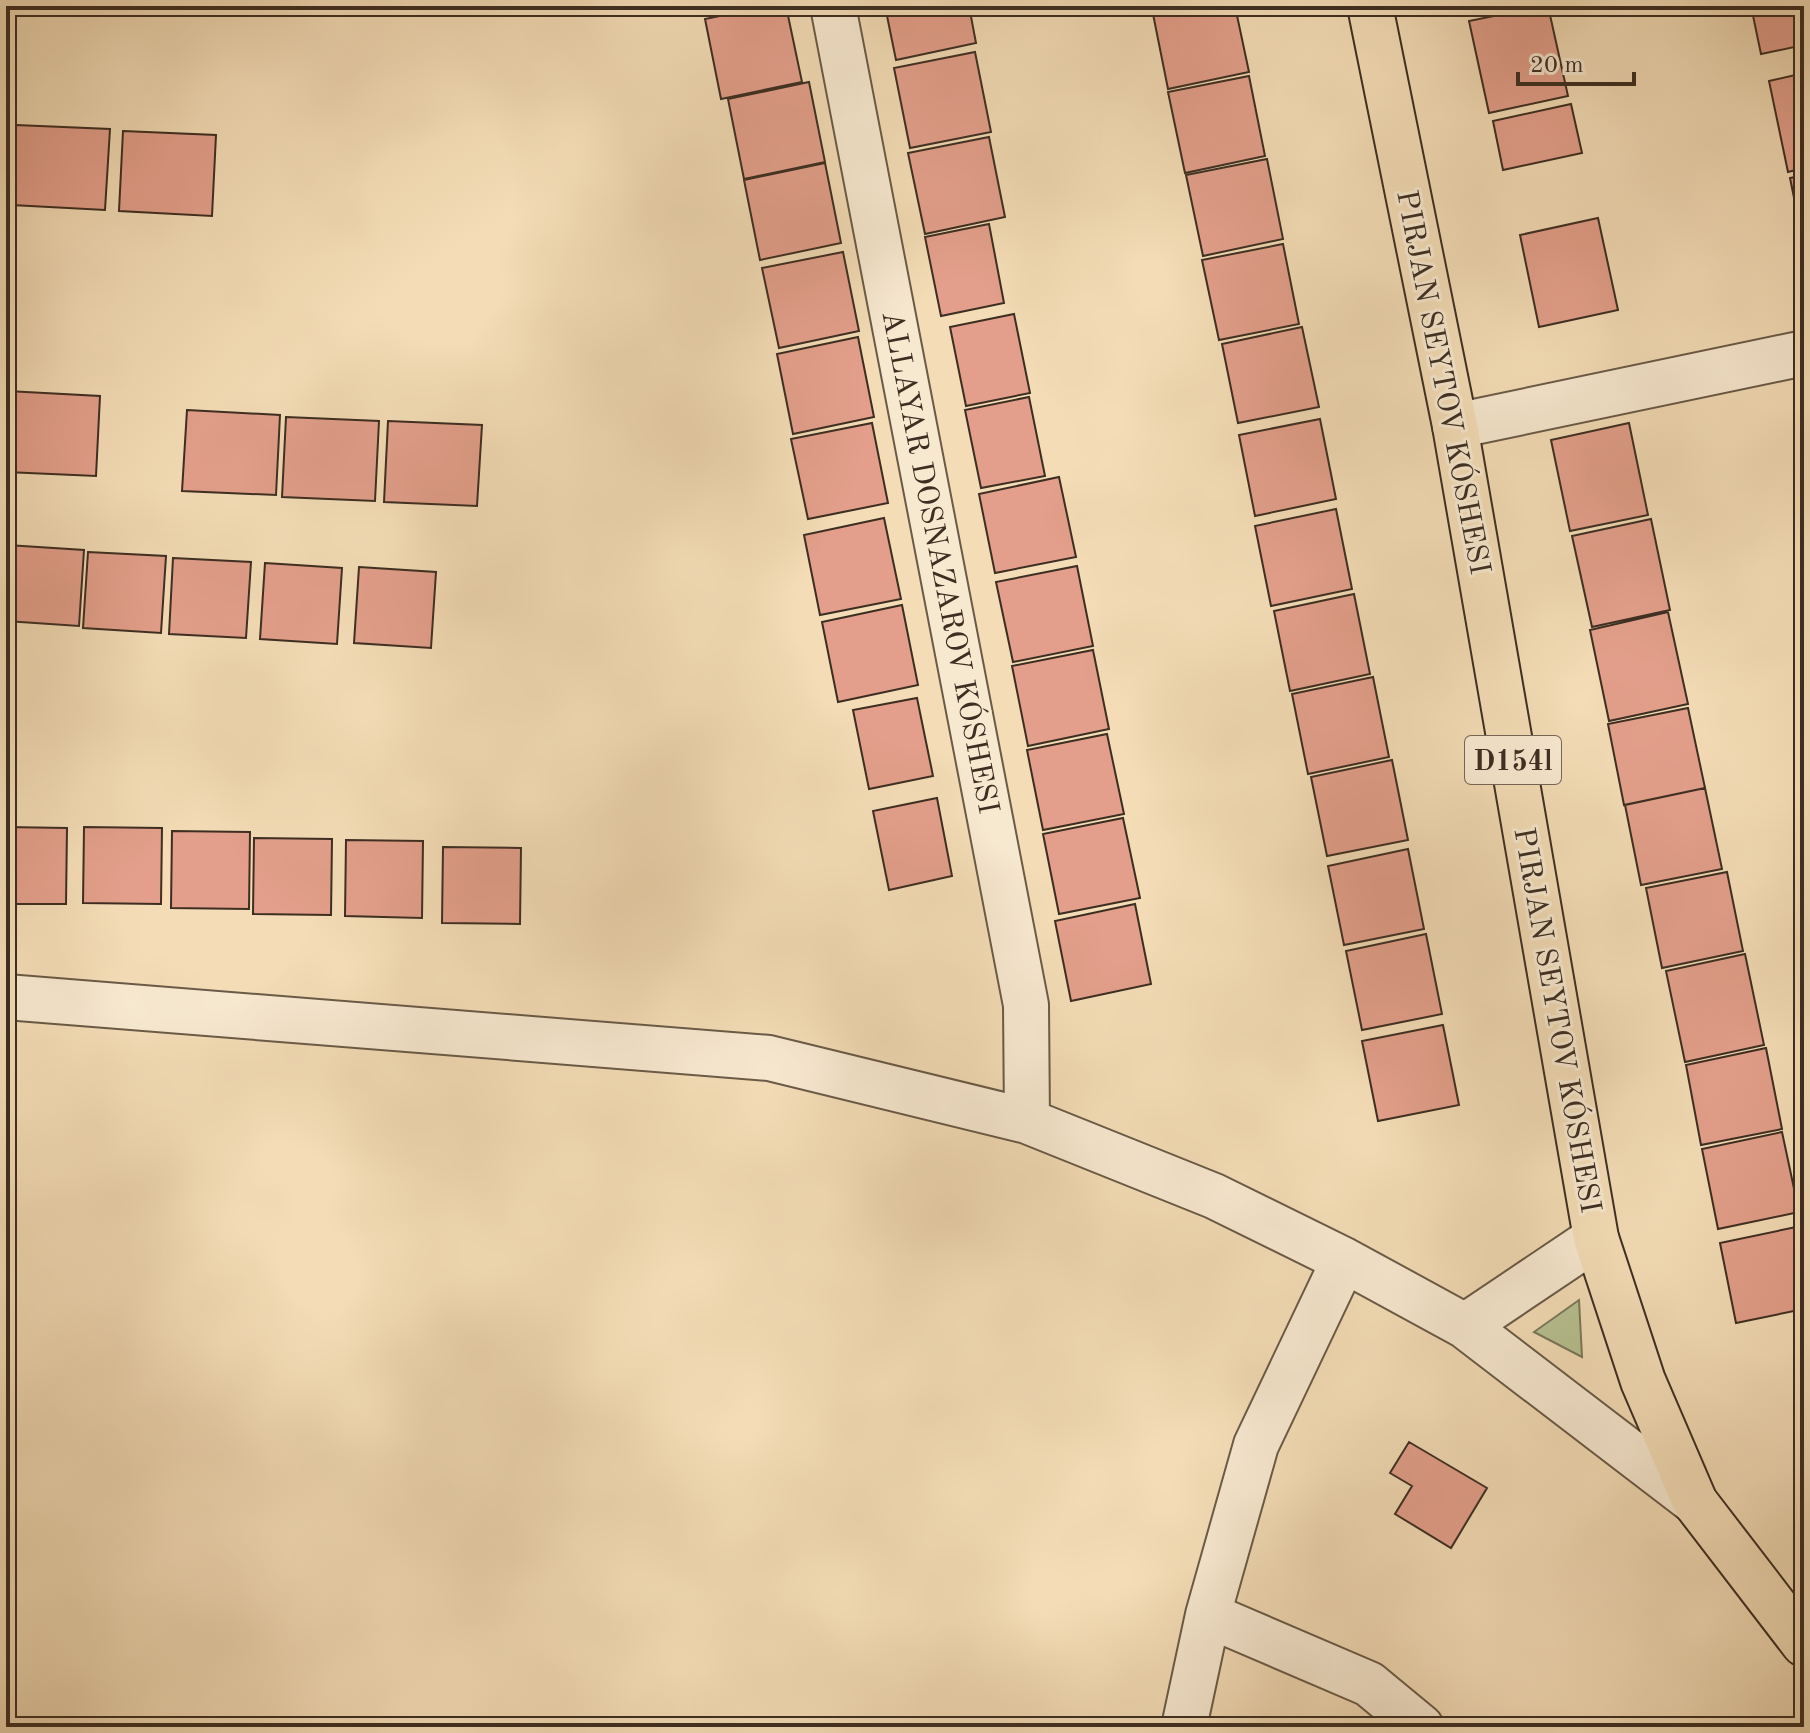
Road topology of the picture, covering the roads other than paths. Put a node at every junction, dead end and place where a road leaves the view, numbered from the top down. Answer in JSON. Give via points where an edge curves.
{"nodes":[{"id":1,"x":833,"y":6,"type":"edge"},
{"id":2,"x":1370,"y":6,"type":"edge"},
{"id":3,"x":1804,"y":353,"type":"edge"},
{"id":4,"x":1455,"y":426,"type":"junction"},
{"id":5,"x":6,"y":997,"type":"edge"},
{"id":6,"x":1027,"y":1121,"type":"junction"},
{"id":7,"x":1596,"y":1238,"type":"junction"},
{"id":8,"x":1344,"y":1260,"type":"junction"},
{"id":9,"x":1465,"y":1326,"type":"junction"},
{"id":10,"x":1695,"y":1502,"type":"junction"},
{"id":11,"x":1208,"y":1615,"type":"junction"},
{"id":12,"x":1804,"y":1644,"type":"edge"},
{"id":13,"x":1184,"y":1727,"type":"edge"},
{"id":14,"x":1421,"y":1727,"type":"edge"}],
"edges":[{"from":1,"to":6,"type":"street","name":"ALLAYAR DOSNAZAROV KÓSHESI","via":[[1026,1005]]},
{"from":2,"to":4,"type":"main road","name":"PIRJAN SEYTOV KÓSHESI","number":"D154l"},
{"from":3,"to":4,"type":"street"},
{"from":4,"to":7,"type":"main road","name":"PIRJAN SEYTOV KÓSHESI","number":"D154l"},
{"from":5,"to":6,"type":"street","via":[[769,1058]]},
{"from":6,"to":8,"type":"street","via":[[1214,1196]]},
{"from":7,"to":9,"type":"street"},
{"from":7,"to":10,"type":"main road","name":"PIRJAN SEYTOV KÓSHESI","number":"D154l","via":[[1643,1381]]},
{"from":8,"to":9,"type":"street"},
{"from":8,"to":11,"type":"street","via":[[1256,1445]]},
{"from":9,"to":10,"type":"street"},
{"from":10,"to":12,"type":"main road","number":"D154l"},
{"from":11,"to":13,"type":"street"},
{"from":11,"to":14,"type":"street","via":[[1369,1684]]}]}
